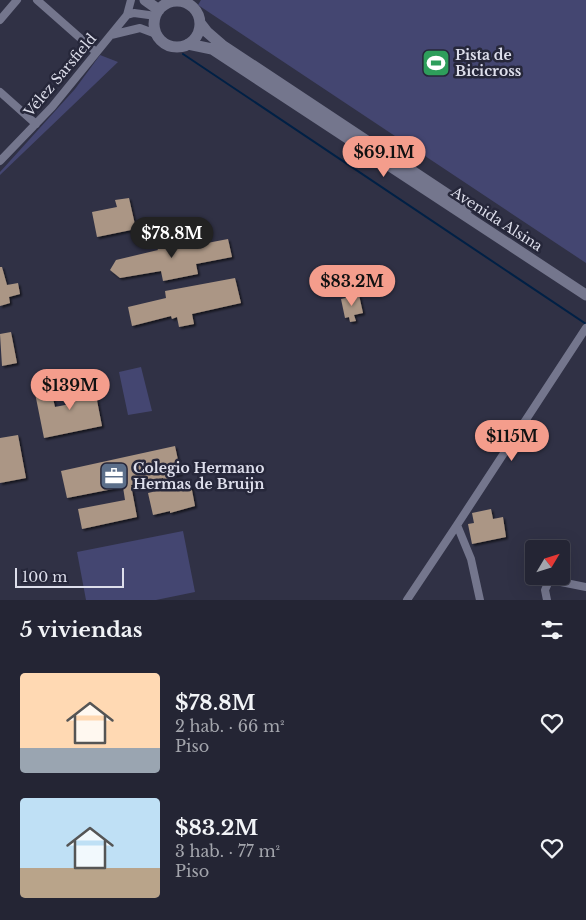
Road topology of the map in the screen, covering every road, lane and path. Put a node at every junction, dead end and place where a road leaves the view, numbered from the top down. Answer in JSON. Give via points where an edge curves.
{"nodes":[{"id":1,"x":18,"y":0,"type":"edge"},
{"id":2,"x":37,"y":0,"type":"edge"},
{"id":3,"x":131,"y":0,"type":"edge"},
{"id":4,"x":145,"y":0,"type":"edge"},
{"id":5,"x":186,"y":1,"type":"edge"},
{"id":6,"x":161,"y":7,"type":"edge"},
{"id":7,"x":126,"y":15,"type":"junction"},
{"id":8,"x":0,"y":20,"type":"edge"},
{"id":9,"x":200,"y":23,"type":"junction"},
{"id":10,"x":156,"y":34,"type":"junction"},
{"id":11,"x":111,"y":35,"type":"junction"},
{"id":12,"x":188,"y":44,"type":"junction"},
{"id":13,"x":96,"y":52,"type":"junction"},
{"id":14,"x":0,"y":92,"type":"edge"},
{"id":15,"x":36,"y":124,"type":"junction"},
{"id":16,"x":0,"y":161,"type":"edge"},
{"id":17,"x":586,"y":286,"type":"edge"},
{"id":18,"x":586,"y":295,"type":"edge"},
{"id":19,"x":586,"y":328,"type":"edge"},
{"id":20,"x":456,"y":525,"type":"junction"},
{"id":21,"x":586,"y":587,"type":"edge"},
{"id":22,"x":406,"y":600,"type":"edge"},
{"id":23,"x":480,"y":600,"type":"edge"},
{"id":24,"x":547,"y":600,"type":"edge"}],
"edges":[{"from":1,"to":8,"type":"street"},
{"from":2,"to":13,"type":"street"},
{"from":3,"to":7,"type":"street","name":"Vélez Sarsfield"},
{"from":4,"to":6,"type":"main road"},
{"from":5,"to":6,"type":"main road"},
{"from":5,"to":9,"type":"main road","via":[[196,11]]},
{"from":6,"to":7,"type":"street"},
{"from":6,"to":10,"type":"main road"},
{"from":7,"to":11,"type":"street","name":"Vélez Sarsfield"},
{"from":9,"to":12,"type":"main road","via":[[197,36]]},
{"from":9,"to":17,"type":"main road","name":"Avenida Alsina","via":[[222,45]]},
{"from":10,"to":11,"type":"street","via":[[140,28]]},
{"from":10,"to":12,"type":"main road","via":[[166,45],[181,47]]},
{"from":11,"to":13,"type":"street","name":"Vélez Sarsfield"},
{"from":12,"to":18,"type":"main road","name":"Avenida Alsina","via":[[212,49]]},
{"from":13,"to":15,"type":"street","name":"Vélez Sarsfield"},
{"from":14,"to":15,"type":"street"},
{"from":15,"to":16,"type":"street","name":"Vélez Sarsfield"},
{"from":19,"to":20,"type":"street"},
{"from":20,"to":22,"type":"street"},
{"from":20,"to":23,"type":"street","via":[[471,559]]},
{"from":21,"to":24,"type":"street","via":[[556,580],[548,582],[545,590]]}]}
